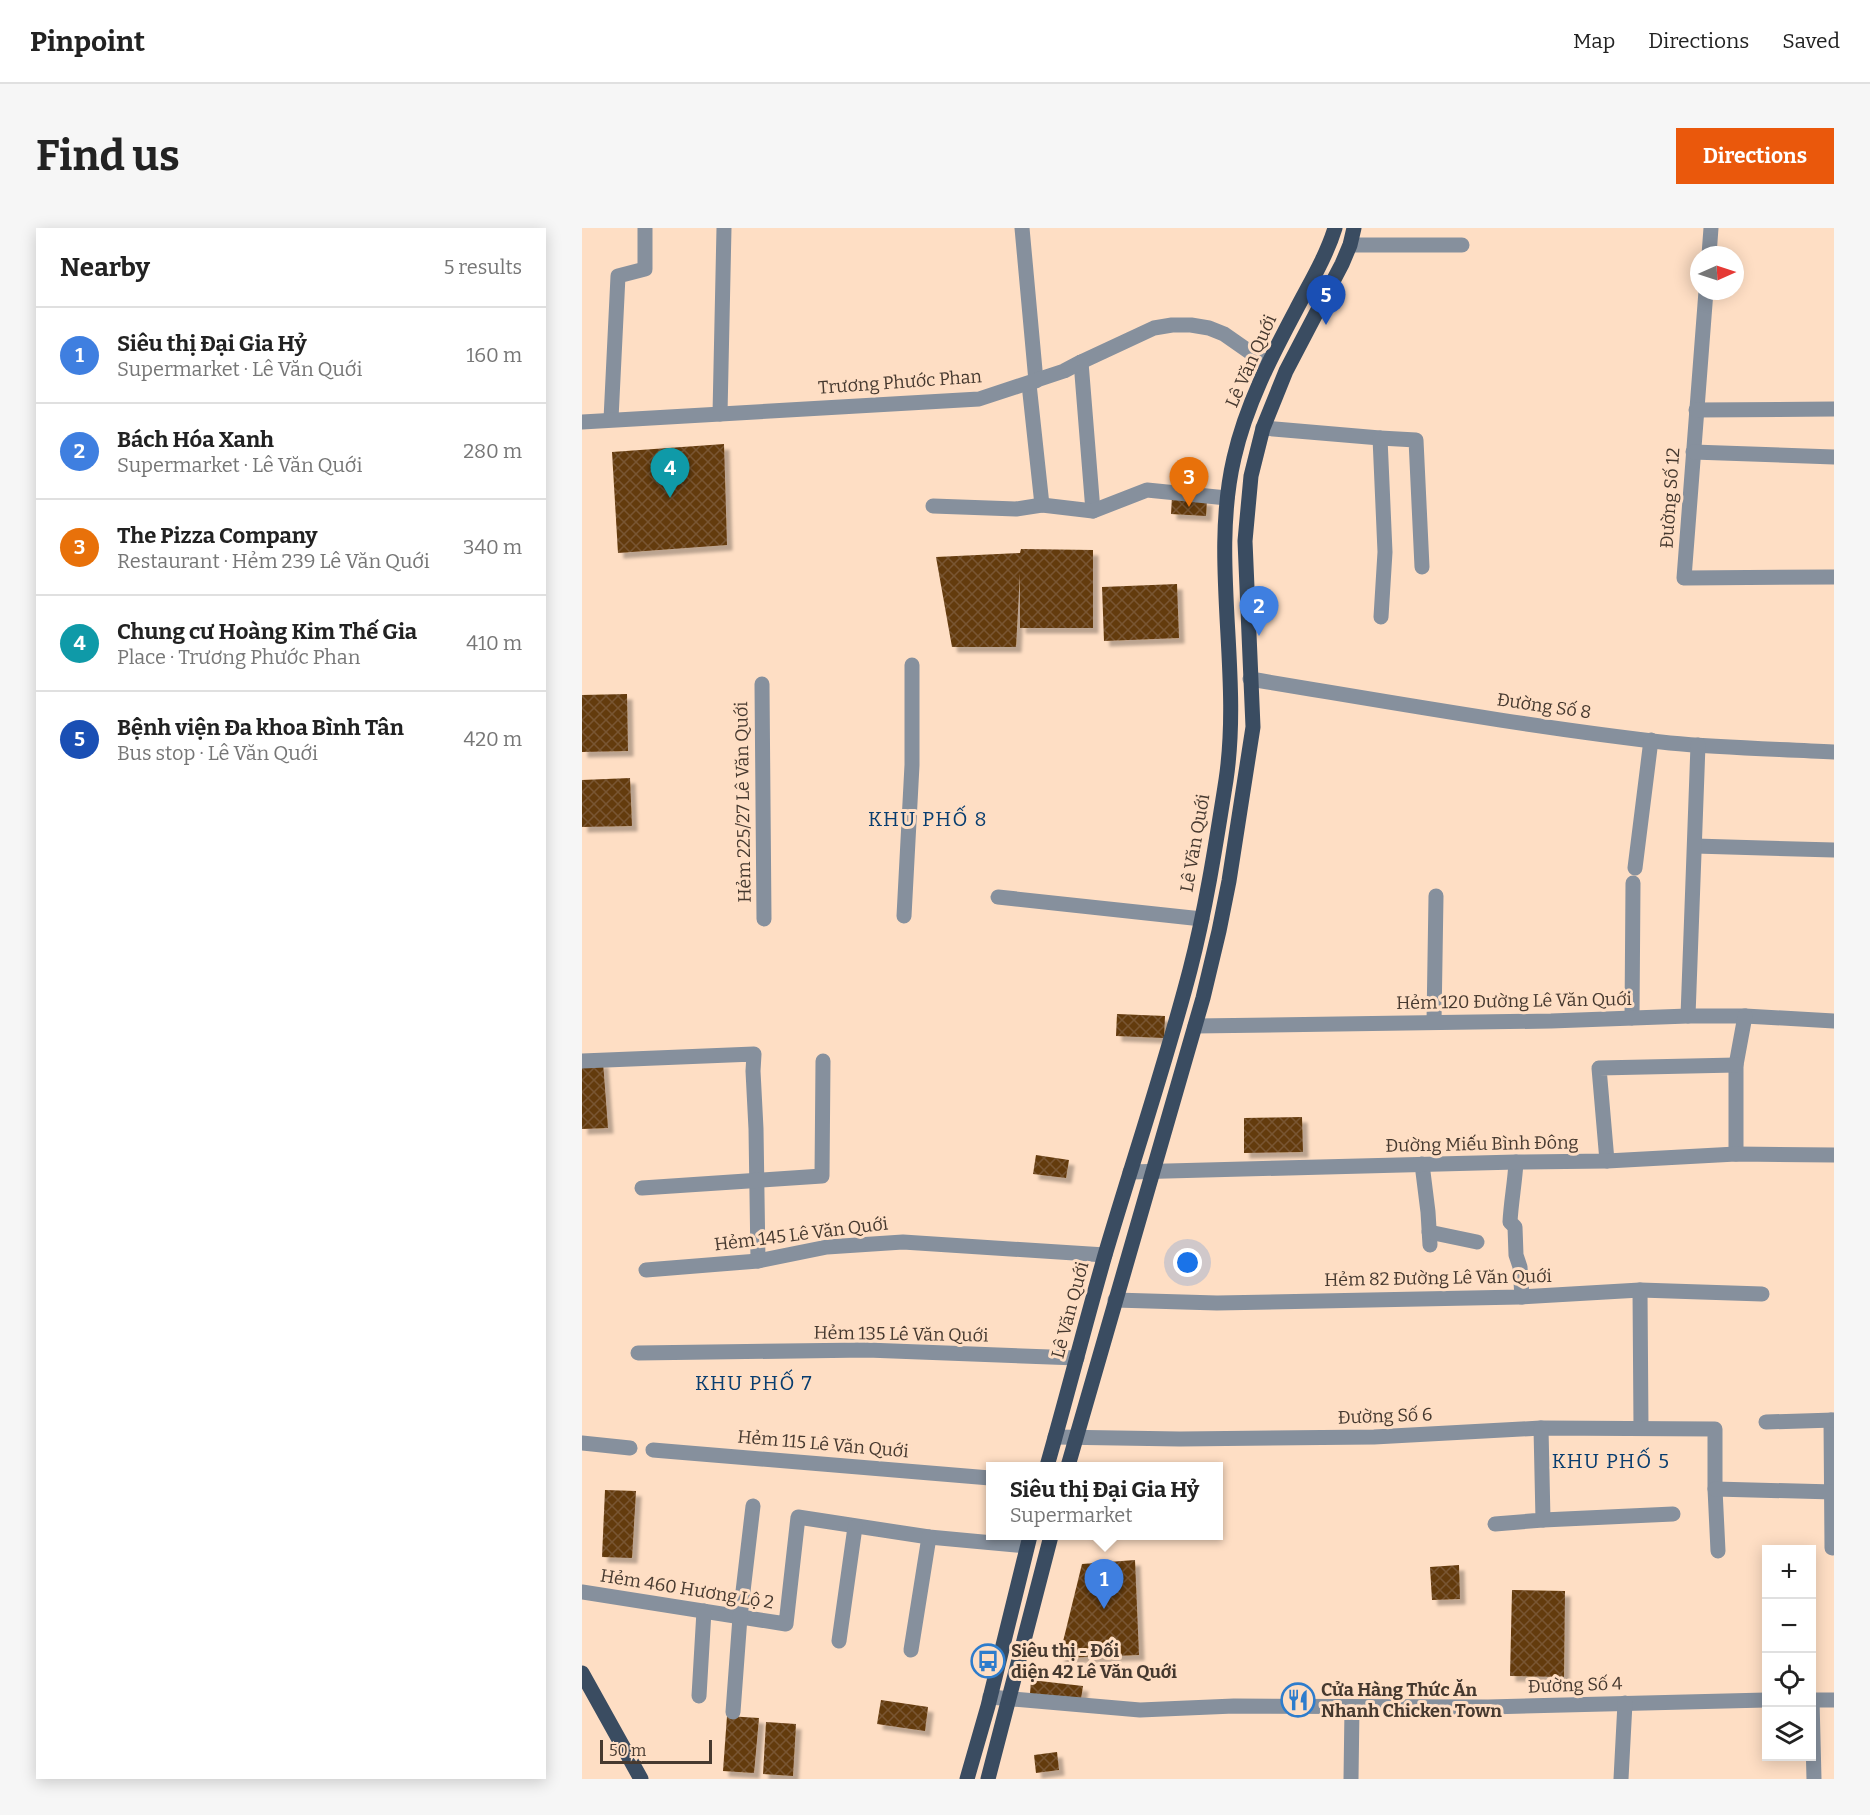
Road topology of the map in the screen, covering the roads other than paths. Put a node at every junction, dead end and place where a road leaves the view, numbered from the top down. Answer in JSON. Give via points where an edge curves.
{"nodes":[{"id":1,"x":645,"y":228,"type":"edge"},
{"id":2,"x":724,"y":228,"type":"edge"},
{"id":3,"x":1022,"y":228,"type":"edge"},
{"id":4,"x":1335,"y":228,"type":"edge"},
{"id":5,"x":1354,"y":228,"type":"edge"},
{"id":6,"x":1711,"y":228,"type":"edge"},
{"id":7,"x":1350,"y":245,"type":"junction"},
{"id":8,"x":1462,"y":245,"type":"dead end"},
{"id":9,"x":1710,"y":246,"type":"edge"},
{"id":10,"x":1705,"y":300,"type":"edge"},
{"id":11,"x":1081,"y":362,"type":"junction"},
{"id":12,"x":1267,"y":364,"type":"junction"},
{"id":13,"x":1032,"y":383,"type":"junction"},
{"id":14,"x":1834,"y":409,"type":"edge"},
{"id":15,"x":1696,"y":410,"type":"junction"},
{"id":16,"x":720,"y":414,"type":"junction"},
{"id":17,"x":611,"y":419,"type":"junction"},
{"id":18,"x":582,"y":422,"type":"edge"},
{"id":19,"x":1263,"y":428,"type":"junction"},
{"id":20,"x":1380,"y":438,"type":"junction"},
{"id":21,"x":1693,"y":452,"type":"junction"},
{"id":22,"x":1834,"y":457,"type":"edge"},
{"id":23,"x":1227,"y":498,"type":"junction"},
{"id":24,"x":1041,"y":505,"type":"junction"},
{"id":25,"x":933,"y":506,"type":"dead end"},
{"id":26,"x":1093,"y":511,"type":"junction"},
{"id":27,"x":1422,"y":567,"type":"dead end"},
{"id":28,"x":1834,"y":577,"type":"edge"},
{"id":29,"x":1381,"y":618,"type":"dead end"},
{"id":30,"x":912,"y":665,"type":"dead end"},
{"id":31,"x":1250,"y":679,"type":"junction"},
{"id":32,"x":762,"y":684,"type":"dead end"},
{"id":33,"x":1651,"y":740,"type":"junction"},
{"id":34,"x":1698,"y":745,"type":"junction"},
{"id":35,"x":1834,"y":752,"type":"edge"},
{"id":36,"x":1695,"y":846,"type":"junction"},
{"id":37,"x":1834,"y":850,"type":"edge"},
{"id":38,"x":1436,"y":896,"type":"dead end"},
{"id":39,"x":998,"y":897,"type":"dead end"},
{"id":40,"x":904,"y":916,"type":"dead end"},
{"id":41,"x":764,"y":919,"type":"dead end"},
{"id":42,"x":1202,"y":920,"type":"junction"},
{"id":43,"x":1688,"y":1016,"type":"junction"},
{"id":44,"x":1745,"y":1016,"type":"junction"},
{"id":45,"x":1632,"y":1018,"type":"junction"},
{"id":46,"x":1834,"y":1021,"type":"edge"},
{"id":47,"x":1434,"y":1022,"type":"junction"},
{"id":48,"x":1195,"y":1026,"type":"junction"},
{"id":49,"x":582,"y":1061,"type":"edge"},
{"id":50,"x":823,"y":1061,"type":"dead end"},
{"id":51,"x":1736,"y":1065,"type":"junction"},
{"id":52,"x":1736,"y":1154,"type":"junction"},
{"id":53,"x":1834,"y":1155,"type":"edge"},
{"id":54,"x":1607,"y":1161,"type":"junction"},
{"id":55,"x":1516,"y":1162,"type":"junction"},
{"id":56,"x":1422,"y":1164,"type":"junction"},
{"id":57,"x":1130,"y":1172,"type":"junction"},
{"id":58,"x":1152,"y":1173,"type":"junction"},
{"id":59,"x":757,"y":1180,"type":"junction"},
{"id":60,"x":642,"y":1188,"type":"dead end"},
{"id":61,"x":1477,"y":1242,"type":"dead end"},
{"id":62,"x":1105,"y":1256,"type":"junction"},
{"id":63,"x":758,"y":1261,"type":"junction"},
{"id":64,"x":646,"y":1270,"type":"dead end"},
{"id":65,"x":1640,"y":1290,"type":"junction"},
{"id":66,"x":1762,"y":1294,"type":"dead end"},
{"id":67,"x":1522,"y":1297,"type":"junction"},
{"id":68,"x":1115,"y":1300,"type":"junction"},
{"id":69,"x":638,"y":1353,"type":"dead end"},
{"id":70,"x":1077,"y":1358,"type":"junction"},
{"id":71,"x":1833,"y":1420,"type":"edge"},
{"id":72,"x":1766,"y":1422,"type":"dead end"},
{"id":73,"x":1541,"y":1428,"type":"junction"},
{"id":74,"x":1641,"y":1428,"type":"junction"},
{"id":75,"x":1055,"y":1437,"type":"junction"},
{"id":76,"x":1076,"y":1438,"type":"junction"},
{"id":77,"x":582,"y":1443,"type":"edge"},
{"id":78,"x":630,"y":1448,"type":"dead end"},
{"id":79,"x":653,"y":1450,"type":"dead end"},
{"id":80,"x":1048,"y":1462,"type":"edge"},
{"id":81,"x":1069,"y":1462,"type":"edge"},
{"id":82,"x":986,"y":1478,"type":"edge"},
{"id":83,"x":1715,"y":1489,"type":"junction"},
{"id":84,"x":1833,"y":1492,"type":"edge"},
{"id":85,"x":753,"y":1506,"type":"dead end"},
{"id":86,"x":1673,"y":1514,"type":"dead end"},
{"id":87,"x":1543,"y":1520,"type":"junction"},
{"id":88,"x":1495,"y":1524,"type":"dead end"},
{"id":89,"x":855,"y":1527,"type":"junction"},
{"id":90,"x":929,"y":1537,"type":"junction"},
{"id":91,"x":986,"y":1539,"type":"edge"},
{"id":92,"x":1003,"y":1540,"type":"edge"},
{"id":93,"x":1050,"y":1540,"type":"edge"},
{"id":94,"x":1028,"y":1541,"type":"edge"},
{"id":95,"x":1832,"y":1548,"type":"dead end"},
{"id":96,"x":1718,"y":1551,"type":"dead end"},
{"id":97,"x":582,"y":1592,"type":"edge"},
{"id":98,"x":704,"y":1611,"type":"junction"},
{"id":99,"x":740,"y":1617,"type":"junction"},
{"id":100,"x":839,"y":1641,"type":"dead end"},
{"id":101,"x":910,"y":1650,"type":"dead end"},
{"id":102,"x":582,"y":1673,"type":"edge"},
{"id":103,"x":699,"y":1696,"type":"dead end"},
{"id":104,"x":588,"y":1697,"type":"edge"},
{"id":105,"x":990,"y":1697,"type":"junction"},
{"id":106,"x":1010,"y":1700,"type":"junction"},
{"id":107,"x":1762,"y":1700,"type":"edge"},
{"id":108,"x":1816,"y":1700,"type":"edge"},
{"id":109,"x":1834,"y":1700,"type":"edge"},
{"id":110,"x":1625,"y":1703,"type":"junction"},
{"id":111,"x":1812,"y":1707,"type":"edge"},
{"id":112,"x":1352,"y":1708,"type":"junction"},
{"id":113,"x":733,"y":1712,"type":"dead end"},
{"id":114,"x":641,"y":1779,"type":"edge"},
{"id":115,"x":967,"y":1779,"type":"edge"},
{"id":116,"x":988,"y":1779,"type":"edge"},
{"id":117,"x":1351,"y":1779,"type":"edge"},
{"id":118,"x":1621,"y":1779,"type":"edge"},
{"id":119,"x":1814,"y":1779,"type":"edge"}],
"edges":[{"from":1,"to":17,"type":"street","via":[[645,269],[618,276]]},
{"from":2,"to":16,"type":"street"},
{"from":3,"to":13,"type":"street"},
{"from":4,"to":12,"type":"main road","name":"Lê Văn Quới"},
{"from":5,"to":7,"type":"main road","name":"Lê Văn Quới"},
{"from":6,"to":9,"type":"street"},
{"from":7,"to":8,"type":"street"},
{"from":7,"to":19,"type":"main road","name":"Lê Văn Quới","via":[[1294,355]]},
{"from":10,"to":15,"type":"street","name":"Đường Số 12"},
{"from":11,"to":12,"type":"street","name":"Trương Phước Phan","via":[[1154,328],[1191,325],[1224,334]]},
{"from":11,"to":13,"type":"street","name":"Trương Phước Phan"},
{"from":11,"to":26,"type":"street"},
{"from":12,"to":23,"type":"main road","name":"Lê Văn Quới","via":[[1237,445]]},
{"from":13,"to":16,"type":"street","name":"Trương Phước Phan","via":[[979,399]]},
{"from":13,"to":24,"type":"street"},
{"from":14,"to":15,"type":"street"},
{"from":15,"to":21,"type":"street","name":"Đường Số 12"},
{"from":16,"to":17,"type":"street","name":"Trương Phước Phan"},
{"from":17,"to":18,"type":"street","name":"Trương Phước Phan"},
{"from":19,"to":20,"type":"street"},
{"from":19,"to":31,"type":"main road","name":"Lê Văn Quới","via":[[1251,476],[1246,520]]},
{"from":20,"to":27,"type":"street","via":[[1416,440]]},
{"from":20,"to":29,"type":"street","via":[[1385,552]]},
{"from":21,"to":22,"type":"street"},
{"from":21,"to":28,"type":"street","name":"Đường Số 12","via":[[1684,578]]},
{"from":23,"to":26,"type":"street","via":[[1147,490]]},
{"from":23,"to":42,"type":"main road","name":"Lê Văn Quới","via":[[1230,737]]},
{"from":24,"to":25,"type":"street","via":[[1016,509]]},
{"from":24,"to":26,"type":"street"},
{"from":30,"to":40,"type":"street","via":[[912,765]]},
{"from":31,"to":33,"type":"street","name":"Đường Số 8","via":[[1460,714]]},
{"from":31,"to":48,"type":"main road","name":"Lê Văn Quới","via":[[1253,728],[1244,789],[1219,931]]},
{"from":32,"to":41,"type":"street","name":"Hẻm 225/27 Lê Văn Quới"},
{"from":33,"to":34,"type":"street","name":"Đường Số 8"},
{"from":33,"to":45,"type":"street","via":[[1634,875]]},
{"from":34,"to":35,"type":"street","name":"Đường Số 8"},
{"from":34,"to":36,"type":"street"},
{"from":36,"to":37,"type":"street"},
{"from":36,"to":43,"type":"street"},
{"from":38,"to":47,"type":"street"},
{"from":39,"to":42,"type":"street"},
{"from":42,"to":57,"type":"main road","name":"Lê Văn Quới"},
{"from":43,"to":44,"type":"street","name":"Hẻm 120 Đường Lê Văn Quới"},
{"from":43,"to":45,"type":"street","name":"Hẻm 120 Đường Lê Văn Quới"},
{"from":44,"to":46,"type":"street","name":"Hẻm 120 Đường Lê Văn Quới"},
{"from":44,"to":51,"type":"street"},
{"from":45,"to":47,"type":"street","name":"Hẻm 120 Đường Lê Văn Quới"},
{"from":47,"to":48,"type":"street","name":"Hẻm 120 Đường Lê Văn Quới"},
{"from":48,"to":58,"type":"main road","name":"Lê Văn Quới"},
{"from":49,"to":59,"type":"street","via":[[754,1054]]},
{"from":50,"to":59,"type":"street","via":[[822,1176]]},
{"from":51,"to":52,"type":"street"},
{"from":51,"to":54,"type":"street","via":[[1599,1068]]},
{"from":52,"to":53,"type":"street","name":"Đường Miếu Bình Đông"},
{"from":52,"to":54,"type":"street","name":"Đường Miếu Bình Đông"},
{"from":54,"to":55,"type":"street","name":"Đường Miếu Bình Đông"},
{"from":55,"to":56,"type":"street","name":"Đường Miếu Bình Đông"},
{"from":55,"to":67,"type":"street","via":[[1510,1222],[1515,1227]]},
{"from":56,"to":58,"type":"street","name":"Đường Miếu Bình Đông"},
{"from":56,"to":61,"type":"street","via":[[1429,1239]]},
{"from":57,"to":58,"type":"street","name":"Đường Miếu Bình Đông"},
{"from":57,"to":62,"type":"main road","name":"Lê Văn Quới"},
{"from":58,"to":68,"type":"main road","name":"Lê Văn Quới"},
{"from":59,"to":60,"type":"street"},
{"from":59,"to":63,"type":"street"},
{"from":62,"to":63,"type":"street","name":"Hẻm 145 Lê Văn Quới","via":[[903,1242],[827,1247]]},
{"from":62,"to":70,"type":"main road","name":"Lê Văn Quới"},
{"from":63,"to":64,"type":"street","name":"Hẻm 145 Lê Văn Quới"},
{"from":65,"to":66,"type":"street","name":"Hẻm 82 Đường Lê Văn Quới"},
{"from":65,"to":67,"type":"street","name":"Hẻm 82 Đường Lê Văn Quới"},
{"from":65,"to":74,"type":"street"},
{"from":67,"to":68,"type":"street","name":"Hẻm 82 Đường Lê Văn Quới","via":[[1217,1303]]},
{"from":68,"to":76,"type":"main road","name":"Lê Văn Quới"},
{"from":69,"to":70,"type":"street","name":"Hẻm 135 Lê Văn Quới","via":[[867,1350]]},
{"from":70,"to":75,"type":"main road","name":"Lê Văn Quới"},
{"from":71,"to":72,"type":"street"},
{"from":71,"to":84,"type":"street"},
{"from":73,"to":74,"type":"street","name":"Đường Số 6"},
{"from":73,"to":76,"type":"street","name":"Đường Số 6","via":[[1374,1437]]},
{"from":73,"to":87,"type":"street"},
{"from":74,"to":83,"type":"street","name":"Đường Số 6","via":[[1715,1429]]},
{"from":75,"to":76,"type":"street","name":"Đường Số 6"},
{"from":75,"to":80,"type":"main road","name":"Lê Văn Quới"},
{"from":76,"to":81,"type":"main road","name":"Lê Văn Quới"},
{"from":77,"to":78,"type":"street"},
{"from":79,"to":82,"type":"street","name":"Hẻm 115 Lê Văn Quới"},
{"from":83,"to":84,"type":"street"},
{"from":83,"to":96,"type":"street"},
{"from":84,"to":95,"type":"street"},
{"from":85,"to":99,"type":"street"},
{"from":86,"to":87,"type":"street"},
{"from":87,"to":88,"type":"street"},
{"from":89,"to":90,"type":"street"},
{"from":89,"to":99,"type":"street","name":"Hẻm 460 Hương Lộ 2","via":[[798,1517],[786,1624]]},
{"from":89,"to":100,"type":"street"},
{"from":90,"to":91,"type":"street"},
{"from":90,"to":101,"type":"street"},
{"from":92,"to":94,"type":"street"},
{"from":93,"to":106,"type":"main road"},
{"from":94,"to":105,"type":"main road"},
{"from":97,"to":98,"type":"street","name":"Hẻm 460 Hương Lộ 2"},
{"from":98,"to":99,"type":"street","name":"Hẻm 460 Hương Lộ 2"},
{"from":98,"to":103,"type":"street"},
{"from":99,"to":113,"type":"street"},
{"from":102,"to":104,"type":"main road"},
{"from":104,"to":114,"type":"main road"},
{"from":105,"to":106,"type":"street","name":"Đường Số 4"},
{"from":105,"to":115,"type":"main road"},
{"from":106,"to":112,"type":"street","name":"Đường Số 4","via":[[1140,1710],[1234,1706]]},
{"from":106,"to":116,"type":"main road"},
{"from":107,"to":110,"type":"street","name":"Đường Số 4"},
{"from":108,"to":109,"type":"street"},
{"from":110,"to":112,"type":"street","name":"Đường Số 4"},
{"from":110,"to":118,"type":"street"},
{"from":111,"to":119,"type":"street"},
{"from":112,"to":117,"type":"street"}]}
